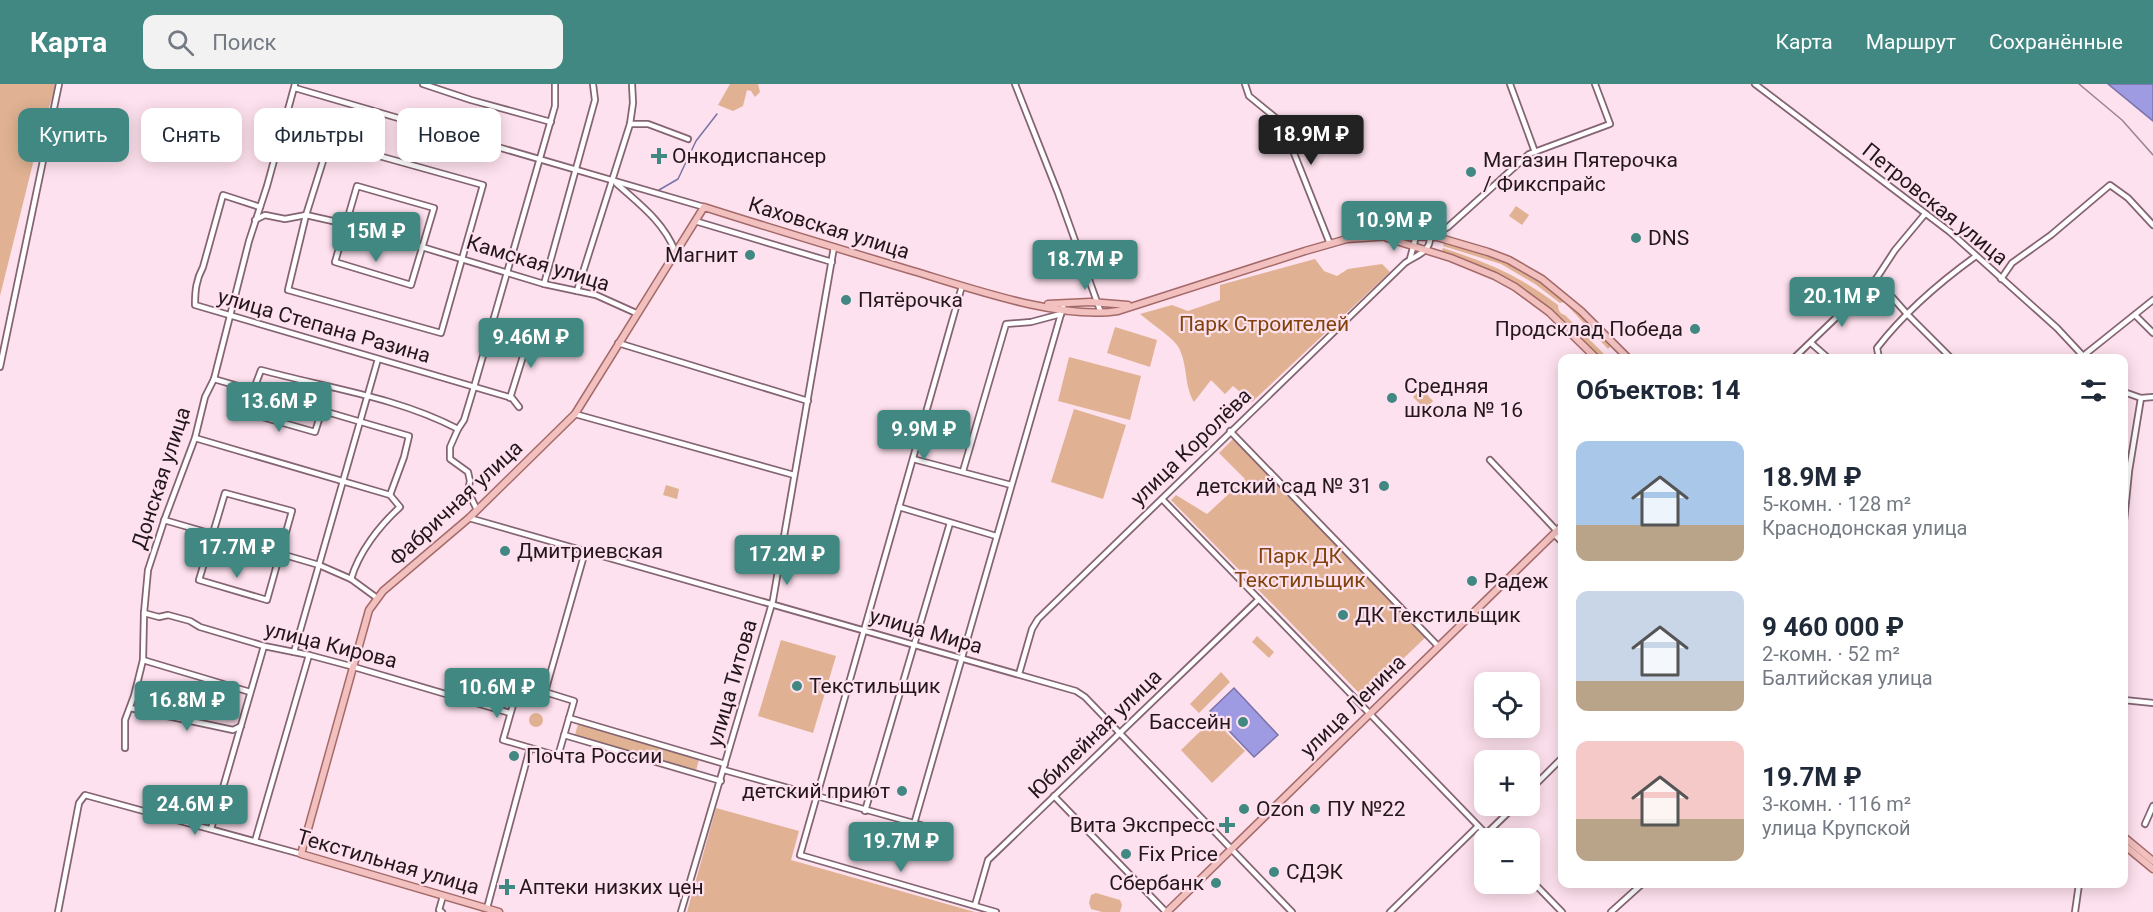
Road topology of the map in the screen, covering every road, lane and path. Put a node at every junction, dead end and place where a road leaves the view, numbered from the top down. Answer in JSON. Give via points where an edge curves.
{"nodes":[{"id":1,"x":59,"y":84,"type":"edge"},
{"id":2,"x":423,"y":84,"type":"edge"},
{"id":3,"x":555,"y":84,"type":"edge"},
{"id":4,"x":592,"y":84,"type":"edge"},
{"id":5,"x":632,"y":84,"type":"edge"},
{"id":6,"x":1015,"y":84,"type":"edge"},
{"id":7,"x":1245,"y":84,"type":"edge"},
{"id":8,"x":1510,"y":84,"type":"edge"},
{"id":9,"x":1595,"y":84,"type":"edge"},
{"id":10,"x":1755,"y":84,"type":"edge"},
{"id":11,"x":295,"y":86,"type":"edge"},
{"id":12,"x":551,"y":122,"type":"junction"},
{"id":13,"x":630,"y":124,"type":"junction"},
{"id":14,"x":688,"y":139,"type":"dead end"},
{"id":15,"x":1535,"y":152,"type":"junction"},
{"id":16,"x":540,"y":160,"type":"junction"},
{"id":17,"x":577,"y":170,"type":"junction"},
{"id":18,"x":614,"y":181,"type":"junction"},
{"id":19,"x":260,"y":207,"type":"junction"},
{"id":20,"x":704,"y":207,"type":"junction"},
{"id":21,"x":1925,"y":214,"type":"junction"},
{"id":22,"x":306,"y":215,"type":"junction"},
{"id":23,"x":255,"y":220,"type":"junction"},
{"id":24,"x":695,"y":221,"type":"junction"},
{"id":25,"x":346,"y":224,"type":"junction"},
{"id":26,"x":2153,"y":225,"type":"edge"},
{"id":27,"x":1416,"y":236,"type":"junction"},
{"id":28,"x":1381,"y":237,"type":"junction"},
{"id":29,"x":1430,"y":237,"type":"junction"},
{"id":30,"x":1330,"y":243,"type":"junction"},
{"id":31,"x":423,"y":246,"type":"junction"},
{"id":32,"x":1413,"y":246,"type":"junction"},
{"id":33,"x":834,"y":247,"type":"junction"},
{"id":34,"x":1426,"y":250,"type":"junction"},
{"id":35,"x":675,"y":251,"type":"junction"},
{"id":36,"x":1976,"y":256,"type":"junction"},
{"id":37,"x":462,"y":258,"type":"junction"},
{"id":38,"x":1410,"y":259,"type":"junction"},
{"id":39,"x":832,"y":262,"type":"junction"},
{"id":40,"x":507,"y":272,"type":"junction"},
{"id":41,"x":1876,"y":279,"type":"junction"},
{"id":42,"x":2001,"y":279,"type":"junction"},
{"id":43,"x":544,"y":284,"type":"junction"},
{"id":44,"x":962,"y":286,"type":"junction"},
{"id":45,"x":577,"y":291,"type":"junction"},
{"id":46,"x":2153,"y":300,"type":"edge"},
{"id":47,"x":1098,"y":303,"type":"junction"},
{"id":48,"x":1135,"y":305,"type":"junction"},
{"id":49,"x":1062,"y":309,"type":"junction"},
{"id":50,"x":636,"y":313,"type":"junction"},
{"id":51,"x":1101,"y":313,"type":"junction"},
{"id":52,"x":1908,"y":315,"type":"junction"},
{"id":53,"x":2135,"y":315,"type":"junction"},
{"id":54,"x":231,"y":317,"type":"junction"},
{"id":55,"x":2153,"y":333,"type":"edge"},
{"id":56,"x":530,"y":334,"type":"dead end"},
{"id":57,"x":618,"y":343,"type":"junction"},
{"id":58,"x":1811,"y":343,"type":"junction"},
{"id":59,"x":1592,"y":354,"type":"edge"},
{"id":60,"x":1624,"y":354,"type":"edge"},
{"id":61,"x":1799,"y":354,"type":"edge"},
{"id":62,"x":1823,"y":354,"type":"edge"},
{"id":63,"x":1878,"y":354,"type":"edge"},
{"id":64,"x":1947,"y":354,"type":"edge"},
{"id":65,"x":2081,"y":354,"type":"edge"},
{"id":66,"x":2088,"y":354,"type":"edge"},
{"id":67,"x":378,"y":358,"type":"junction"},
{"id":68,"x":0,"y":367,"type":"edge"},
{"id":69,"x":214,"y":379,"type":"junction"},
{"id":70,"x":474,"y":387,"type":"junction"},
{"id":71,"x":254,"y":391,"type":"junction"},
{"id":72,"x":2128,"y":393,"type":"edge"},
{"id":73,"x":367,"y":394,"type":"junction"},
{"id":74,"x":510,"y":398,"type":"junction"},
{"id":75,"x":2141,"y":398,"type":"junction"},
{"id":76,"x":2153,"y":398,"type":"edge"},
{"id":77,"x":808,"y":401,"type":"junction"},
{"id":78,"x":519,"y":407,"type":"dead end"},
{"id":79,"x":322,"y":410,"type":"junction"},
{"id":80,"x":575,"y":414,"type":"junction"},
{"id":81,"x":361,"y":424,"type":"junction"},
{"id":82,"x":458,"y":429,"type":"junction"},
{"id":83,"x":1230,"y":432,"type":"junction"},
{"id":84,"x":195,"y":438,"type":"junction"},
{"id":85,"x":913,"y":459,"type":"junction"},
{"id":86,"x":1490,"y":460,"type":"dead end"},
{"id":87,"x":963,"y":471,"type":"junction"},
{"id":88,"x":795,"y":475,"type":"junction"},
{"id":89,"x":342,"y":481,"type":"junction"},
{"id":90,"x":2128,"y":481,"type":"edge"},
{"id":91,"x":1011,"y":485,"type":"junction"},
{"id":92,"x":390,"y":495,"type":"junction"},
{"id":93,"x":1162,"y":499,"type":"junction"},
{"id":94,"x":898,"y":507,"type":"junction"},
{"id":95,"x":477,"y":510,"type":"junction"},
{"id":96,"x":470,"y":518,"type":"junction"},
{"id":97,"x":164,"y":520,"type":"junction"},
{"id":98,"x":950,"y":523,"type":"junction"},
{"id":99,"x":1558,"y":529,"type":"edge"},
{"id":100,"x":1555,"y":532,"type":"junction"},
{"id":101,"x":213,"y":535,"type":"junction"},
{"id":102,"x":996,"y":536,"type":"junction"},
{"id":103,"x":1558,"y":536,"type":"edge"},
{"id":104,"x":585,"y":552,"type":"junction"},
{"id":105,"x":281,"y":554,"type":"junction"},
{"id":106,"x":319,"y":566,"type":"junction"},
{"id":107,"x":351,"y":579,"type":"junction"},
{"id":108,"x":377,"y":598,"type":"junction"},
{"id":109,"x":1259,"y":599,"type":"junction"},
{"id":110,"x":772,"y":604,"type":"junction"},
{"id":111,"x":144,"y":613,"type":"junction"},
{"id":112,"x":865,"y":631,"type":"junction"},
{"id":113,"x":264,"y":646,"type":"junction"},
{"id":114,"x":915,"y":646,"type":"junction"},
{"id":115,"x":1438,"y":646,"type":"junction"},
{"id":116,"x":294,"y":652,"type":"junction"},
{"id":117,"x":309,"y":655,"type":"junction"},
{"id":118,"x":963,"y":658,"type":"junction"},
{"id":119,"x":143,"y":660,"type":"junction"},
{"id":120,"x":354,"y":667,"type":"junction"},
{"id":121,"x":1019,"y":674,"type":"junction"},
{"id":122,"x":250,"y":692,"type":"junction"},
{"id":123,"x":544,"y":692,"type":"junction"},
{"id":124,"x":2128,"y":700,"type":"edge"},
{"id":125,"x":2153,"y":703,"type":"edge"},
{"id":126,"x":130,"y":708,"type":"junction"},
{"id":127,"x":1369,"y":712,"type":"junction"},
{"id":128,"x":510,"y":713,"type":"junction"},
{"id":129,"x":569,"y":718,"type":"junction"},
{"id":130,"x":241,"y":726,"type":"junction"},
{"id":131,"x":1120,"y":734,"type":"junction"},
{"id":132,"x":564,"y":735,"type":"junction"},
{"id":133,"x":125,"y":748,"type":"dead end"},
{"id":134,"x":530,"y":748,"type":"junction"},
{"id":135,"x":1558,"y":762,"type":"edge"},
{"id":136,"x":724,"y":767,"type":"junction"},
{"id":137,"x":721,"y":780,"type":"junction"},
{"id":138,"x":1540,"y":780,"type":"edge"},
{"id":139,"x":1054,"y":796,"type":"junction"},
{"id":140,"x":817,"y":797,"type":"junction"},
{"id":141,"x":2153,"y":806,"type":"edge"},
{"id":142,"x":864,"y":811,"type":"junction"},
{"id":143,"x":1506,"y":816,"type":"edge"},
{"id":144,"x":914,"y":824,"type":"junction"},
{"id":145,"x":2145,"y":824,"type":"dead end"},
{"id":146,"x":1478,"y":826,"type":"joint"},
{"id":147,"x":1495,"y":828,"type":"edge"},
{"id":148,"x":212,"y":829,"type":"junction"},
{"id":149,"x":942,"y":831,"type":"dead end"},
{"id":150,"x":2128,"y":840,"type":"edge"},
{"id":151,"x":255,"y":841,"type":"junction"},
{"id":152,"x":1230,"y":848,"type":"junction"},
{"id":153,"x":2128,"y":848,"type":"edge"},
{"id":154,"x":301,"y":854,"type":"junction"},
{"id":155,"x":2153,"y":861,"type":"edge"},
{"id":156,"x":2153,"y":869,"type":"edge"},
{"id":157,"x":1638,"y":888,"type":"edge"},
{"id":158,"x":2078,"y":888,"type":"edge"},
{"id":159,"x":1540,"y":889,"type":"edge"},
{"id":160,"x":443,"y":896,"type":"junction"},
{"id":161,"x":975,"y":906,"type":"junction"},
{"id":162,"x":487,"y":908,"type":"junction"},
{"id":163,"x":440,"y":911,"type":"edge"},
{"id":164,"x":58,"y":912,"type":"edge"},
{"id":165,"x":499,"y":912,"type":"edge"},
{"id":166,"x":681,"y":912,"type":"edge"},
{"id":167,"x":996,"y":912,"type":"edge"},
{"id":168,"x":1167,"y":912,"type":"edge"},
{"id":169,"x":1292,"y":912,"type":"edge"},
{"id":170,"x":1390,"y":912,"type":"edge"},
{"id":171,"x":1562,"y":912,"type":"edge"},
{"id":172,"x":1611,"y":912,"type":"edge"},
{"id":173,"x":2075,"y":912,"type":"edge"}],
"edges":[{"from":1,"to":68,"type":"street"},
{"from":2,"to":12,"type":"street"},
{"from":3,"to":12,"type":"street"},
{"from":4,"to":17,"type":"street","via":[[595,100]]},
{"from":5,"to":13,"type":"street"},
{"from":6,"to":47,"type":"street"},
{"from":7,"to":30,"type":"street","via":[[1249,96],[1282,123]]},
{"from":8,"to":15,"type":"street"},
{"from":9,"to":15,"type":"street","via":[[1610,124]]},
{"from":10,"to":21,"type":"street","name":"Петровская улица"},
{"from":11,"to":16,"type":"street","name":"Каховская улица"},
{"from":11,"to":19,"type":"street","name":"Донская улица"},
{"from":12,"to":16,"type":"street"},
{"from":13,"to":14,"type":"street","via":[[648,124]]},
{"from":13,"to":18,"type":"street"},
{"from":15,"to":29,"type":"street","via":[[1448,227]]},
{"from":16,"to":17,"type":"street","name":"Каховская улица"},
{"from":16,"to":40,"type":"street"},
{"from":17,"to":18,"type":"street","name":"Каховская улица"},
{"from":17,"to":43,"type":"street"},
{"from":18,"to":20,"type":"street","name":"Каховская улица"},
{"from":18,"to":35,"type":"street","via":[[655,217]]},
{"from":18,"to":45,"type":"street"},
{"from":19,"to":23,"type":"street","name":"Донская улица"},
{"from":19,"to":54,"type":"street","name":"улица Степана Разина","via":[[223,195],[198,276],[195,305]]},
{"from":20,"to":24,"type":"main road","name":"Фабричная улица"},
{"from":20,"to":33,"type":"main road","name":"Каховская улица"},
{"from":21,"to":36,"type":"street","name":"Петровская улица"},
{"from":21,"to":41,"type":"street"},
{"from":22,"to":23,"type":"street","name":"Камская улица","via":[[285,219],[265,215]]},
{"from":22,"to":25,"type":"street","name":"Камская улица"},
{"from":22,"to":37,"type":"street","via":[[329,142],[483,184]]},
{"from":22,"to":37,"type":"street","via":[[288,291],[441,333]]},
{"from":23,"to":54,"type":"street","name":"Донская улица"},
{"from":24,"to":35,"type":"main road","name":"Фабричная улица"},
{"from":24,"to":39,"type":"street"},
{"from":25,"to":31,"type":"street","name":"Камская улица"},
{"from":25,"to":31,"type":"street","via":[[357,186],[379,192],[434,208]]},
{"from":25,"to":31,"type":"street","via":[[335,262],[411,285]]},
{"from":26,"to":42,"type":"street","via":[[2110,184],[2012,263]]},
{"from":27,"to":28,"type":"main road","name":"Каховская улица"},
{"from":27,"to":29,"type":"main road","name":"Каховская улица"},
{"from":27,"to":32,"type":"street"},
{"from":28,"to":30,"type":"main road","name":"Каховская улица"},
{"from":28,"to":32,"type":"main road"},
{"from":29,"to":34,"type":"street","via":[[1431,244]]},
{"from":29,"to":60,"type":"main road","name":"Каховская улица","via":[[1488,252],[1542,279],[1581,310]]},
{"from":30,"to":48,"type":"main road","name":"Каховская улица"},
{"from":31,"to":37,"type":"street","name":"Камская улица"},
{"from":32,"to":34,"type":"main road"},
{"from":32,"to":38,"type":"street"},
{"from":33,"to":39,"type":"street","name":"улица Титова"},
{"from":33,"to":44,"type":"main road","name":"Каховская улица"},
{"from":34,"to":38,"type":"street","name":"улица Королёва"},
{"from":34,"to":59,"type":"main road","via":[[1515,287],[1549,312]]},
{"from":35,"to":50,"type":"main road","name":"Фабричная улица"},
{"from":36,"to":42,"type":"street","name":"Петровская улица"},
{"from":36,"to":52,"type":"street"},
{"from":37,"to":40,"type":"street","name":"Камская улица"},
{"from":38,"to":83,"type":"street","name":"улица Королёва"},
{"from":39,"to":77,"type":"street","name":"улица Титова"},
{"from":40,"to":43,"type":"street","name":"Камская улица"},
{"from":40,"to":70,"type":"street"},
{"from":41,"to":52,"type":"street"},
{"from":41,"to":58,"type":"street"},
{"from":42,"to":65,"type":"street","name":"Петровская улица"},
{"from":43,"to":45,"type":"street","name":"Камская улица"},
{"from":44,"to":49,"type":"main road","name":"Каховская улица"},
{"from":44,"to":85,"type":"street"},
{"from":45,"to":50,"type":"street","name":"Камская улица"},
{"from":46,"to":53,"type":"street"},
{"from":47,"to":48,"type":"main road","name":"Каховская улица"},
{"from":47,"to":49,"type":"main road","name":"Каховская улица"},
{"from":47,"to":51,"type":"street"},
{"from":48,"to":51,"type":"main road","name":"Каховская улица"},
{"from":49,"to":51,"type":"main road","name":"Каховская улица"},
{"from":49,"to":87,"type":"street","via":[[1031,322],[1006,324]]},
{"from":49,"to":91,"type":"street"},
{"from":50,"to":57,"type":"main road","name":"Фабричная улица"},
{"from":52,"to":63,"type":"street","via":[[1877,348]]},
{"from":52,"to":64,"type":"street"},
{"from":53,"to":55,"type":"street"},
{"from":53,"to":66,"type":"street"},
{"from":54,"to":67,"type":"street","name":"улица Степана Разина"},
{"from":54,"to":69,"type":"street","name":"Донская улица"},
{"from":56,"to":74,"type":"street"},
{"from":57,"to":77,"type":"street"},
{"from":57,"to":80,"type":"main road","name":"Фабричная улица"},
{"from":58,"to":61,"type":"street"},
{"from":58,"to":62,"type":"street"},
{"from":67,"to":70,"type":"street","name":"улица Степана Разина"},
{"from":67,"to":73,"type":"street"},
{"from":69,"to":71,"type":"street"},
{"from":69,"to":84,"type":"street","name":"Донская улица","via":[[205,397]]},
{"from":70,"to":74,"type":"street","name":"улица Степана Разина"},
{"from":70,"to":82,"type":"street"},
{"from":71,"to":73,"type":"street","via":[[261,370]]},
{"from":71,"to":79,"type":"street"},
{"from":71,"to":79,"type":"street","via":[[248,413],[315,432]]},
{"from":72,"to":75,"type":"street"},
{"from":73,"to":81,"type":"street"},
{"from":73,"to":82,"type":"street"},
{"from":74,"to":78,"type":"street","name":"улица Степана Разина"},
{"from":75,"to":76,"type":"street"},
{"from":75,"to":90,"type":"street"},
{"from":77,"to":88,"type":"street","name":"улица Титова"},
{"from":79,"to":81,"type":"street"},
{"from":80,"to":88,"type":"street"},
{"from":80,"to":95,"type":"main road","name":"Фабричная улица"},
{"from":81,"to":89,"type":"street"},
{"from":81,"to":92,"type":"street","via":[[409,436]]},
{"from":82,"to":95,"type":"street","via":[[450,447],[450,459],[468,472],[468,492]]},
{"from":83,"to":93,"type":"street","name":"улица Королёва"},
{"from":83,"to":115,"type":"street"},
{"from":84,"to":89,"type":"street"},
{"from":84,"to":97,"type":"street","name":"Донская улица"},
{"from":85,"to":87,"type":"street"},
{"from":85,"to":94,"type":"street"},
{"from":86,"to":100,"type":"street"},
{"from":87,"to":91,"type":"street"},
{"from":88,"to":110,"type":"street","name":"улица Титова"},
{"from":89,"to":92,"type":"street"},
{"from":89,"to":106,"type":"street"},
{"from":91,"to":102,"type":"street"},
{"from":92,"to":107,"type":"street","name":"Фабричная улица","via":[[400,507],[363,552]]},
{"from":93,"to":109,"type":"street"},
{"from":93,"to":121,"type":"street","name":"улица Королёва","via":[[1038,619]]},
{"from":94,"to":98,"type":"street"},
{"from":94,"to":112,"type":"street"},
{"from":95,"to":96,"type":"main road","name":"Фабричная улица"},
{"from":96,"to":104,"type":"street","name":"улица Мира"},
{"from":96,"to":108,"type":"main road","name":"Фабричная улица"},
{"from":97,"to":101,"type":"street"},
{"from":97,"to":111,"type":"street","name":"Донская улица","via":[[148,570]]},
{"from":98,"to":102,"type":"street"},
{"from":98,"to":114,"type":"street"},
{"from":99,"to":100,"type":"main road","name":"улица Ленина"},
{"from":100,"to":103,"type":"street"},
{"from":100,"to":115,"type":"main road","name":"улица Ленина"},
{"from":101,"to":105,"type":"street"},
{"from":101,"to":105,"type":"street","via":[[225,493],[292,511]]},
{"from":101,"to":105,"type":"street","via":[[200,580],[267,600]]},
{"from":102,"to":118,"type":"street"},
{"from":104,"to":110,"type":"street","name":"улица Мира"},
{"from":104,"to":123,"type":"street"},
{"from":105,"to":106,"type":"street"},
{"from":106,"to":107,"type":"street"},
{"from":106,"to":116,"type":"street"},
{"from":107,"to":108,"type":"street"},
{"from":108,"to":120,"type":"main road","name":"Фабричная улица","via":[[369,610]]},
{"from":109,"to":127,"type":"street"},
{"from":109,"to":131,"type":"street","name":"Юбилейная улица"},
{"from":110,"to":112,"type":"street","name":"улица Мира"},
{"from":110,"to":136,"type":"street","name":"улица Титова"},
{"from":111,"to":113,"type":"street","name":"улица Кирова","via":[[190,621]]},
{"from":111,"to":119,"type":"street","name":"Донская улица"},
{"from":112,"to":114,"type":"street","name":"улица Мира"},
{"from":112,"to":140,"type":"street"},
{"from":113,"to":116,"type":"street","name":"улица Кирова"},
{"from":113,"to":122,"type":"street"},
{"from":114,"to":118,"type":"street","name":"улица Мира"},
{"from":114,"to":142,"type":"street"},
{"from":115,"to":127,"type":"main road","name":"улица Ленина"},
{"from":116,"to":117,"type":"street","name":"улица Кирова"},
{"from":117,"to":120,"type":"street","name":"улица Кирова"},
{"from":117,"to":151,"type":"street"},
{"from":118,"to":121,"type":"street","name":"улица Мира"},
{"from":118,"to":144,"type":"street"},
{"from":119,"to":122,"type":"street"},
{"from":119,"to":126,"type":"street","name":"Донская улица"},
{"from":120,"to":128,"type":"street","name":"улица Кирова"},
{"from":120,"to":154,"type":"main road","name":"Фабричная улица"},
{"from":121,"to":131,"type":"street","name":"улица Мира","via":[[1076,691]]},
{"from":122,"to":130,"type":"street"},
{"from":123,"to":128,"type":"street","via":[[519,684]]},
{"from":123,"to":129,"type":"street","via":[[574,701]]},
{"from":124,"to":125,"type":"street"},
{"from":126,"to":130,"type":"street","via":[[233,730]]},
{"from":126,"to":133,"type":"street","name":"Донская улица","via":[[125,720]]},
{"from":127,"to":146,"type":"street"},
{"from":127,"to":152,"type":"main road","name":"улица Ленина"},
{"from":128,"to":134,"type":"street","via":[[502,740]]},
{"from":129,"to":132,"type":"street"},
{"from":129,"to":136,"type":"street"},
{"from":130,"to":148,"type":"street"},
{"from":131,"to":139,"type":"street","name":"Юбилейная улица"},
{"from":131,"to":152,"type":"street","name":"улица Мира"},
{"from":132,"to":134,"type":"street","via":[[558,756]]},
{"from":132,"to":137,"type":"street"},
{"from":134,"to":162,"type":"street"},
{"from":135,"to":138,"type":"street"},
{"from":136,"to":137,"type":"street","name":"улица Титова"},
{"from":136,"to":140,"type":"street"},
{"from":137,"to":166,"type":"street","name":"улица Титова"},
{"from":139,"to":161,"type":"street","name":"Юбилейная улица","via":[[988,860]]},
{"from":139,"to":168,"type":"street"},
{"from":140,"to":142,"type":"street"},
{"from":140,"to":161,"type":"street","via":[[800,855]]},
{"from":141,"to":145,"type":"street"},
{"from":142,"to":144,"type":"street"},
{"from":143,"to":147,"type":"street"},
{"from":144,"to":149,"type":"street"},
{"from":146,"to":170,"type":"street"},
{"from":148,"to":151,"type":"street","name":"Текстильная улица"},
{"from":148,"to":164,"type":"street","name":"Текстильная улица","via":[[85,795],[79,803]]},
{"from":150,"to":155,"type":"main road"},
{"from":151,"to":154,"type":"street","name":"Текстильная улица"},
{"from":152,"to":168,"type":"main road","name":"улица Ленина"},
{"from":152,"to":169,"type":"street","name":"улица Мира"},
{"from":153,"to":156,"type":"main road"},
{"from":154,"to":160,"type":"main road","name":"Текстильная улица"},
{"from":157,"to":172,"type":"street"},
{"from":158,"to":173,"type":"street"},
{"from":159,"to":171,"type":"street"},
{"from":160,"to":162,"type":"main road","name":"Текстильная улица"},
{"from":160,"to":163,"type":"street"},
{"from":161,"to":167,"type":"street"},
{"from":162,"to":165,"type":"main road","name":"Текстильная улица"}]}
